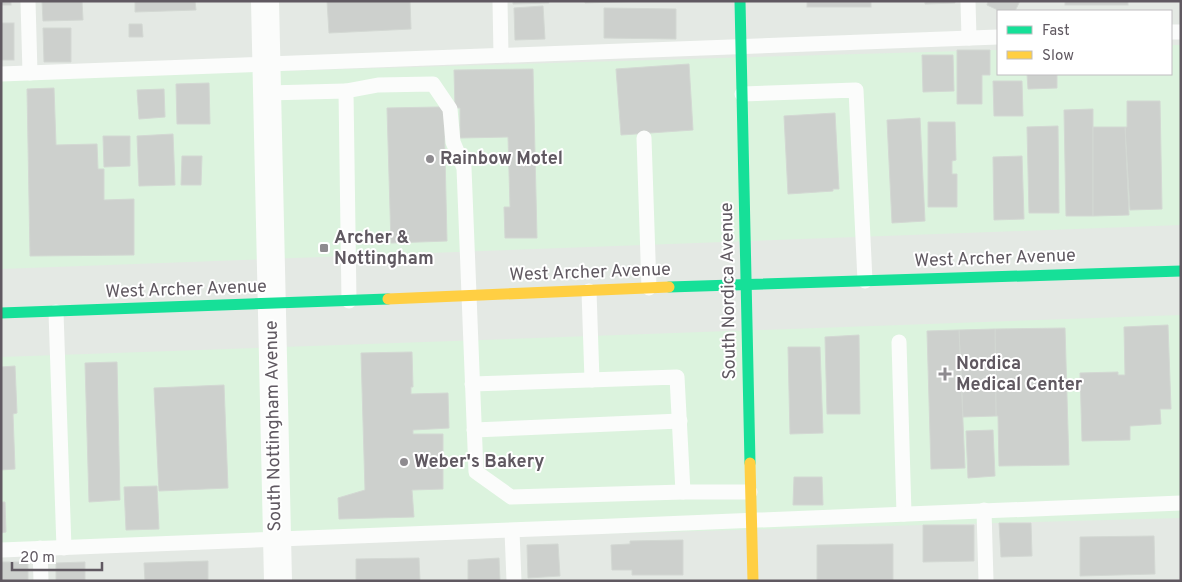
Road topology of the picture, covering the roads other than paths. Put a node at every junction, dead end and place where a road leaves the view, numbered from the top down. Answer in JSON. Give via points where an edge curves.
{"nodes":[{"id":1,"x":28,"y":1,"type":"edge"},
{"id":2,"x":264,"y":1,"type":"edge"},
{"id":3,"x":500,"y":1,"type":"edge"},
{"id":4,"x":740,"y":1,"type":"edge"},
{"id":5,"x":968,"y":1,"type":"edge"},
{"id":6,"x":997,"y":37,"type":"edge"},
{"id":7,"x":969,"y":38,"type":"junction"},
{"id":8,"x":741,"y":46,"type":"junction"},
{"id":9,"x":501,"y":55,"type":"junction"},
{"id":10,"x":266,"y":64,"type":"junction"},
{"id":11,"x":30,"y":73,"type":"junction"},
{"id":12,"x":1,"y":74,"type":"edge"},
{"id":13,"x":346,"y":91,"type":"junction"},
{"id":14,"x":267,"y":93,"type":"junction"},
{"id":15,"x":742,"y":94,"type":"junction"},
{"id":16,"x":644,"y":138,"type":"dead end"},
{"id":17,"x":1181,"y":271,"type":"edge"},
{"id":18,"x":865,"y":281,"type":"junction"},
{"id":19,"x":746,"y":284,"type":"junction"},
{"id":20,"x":649,"y":288,"type":"junction"},
{"id":21,"x":590,"y":291,"type":"junction"},
{"id":22,"x":468,"y":296,"type":"junction"},
{"id":23,"x":349,"y":301,"type":"junction"},
{"id":24,"x":272,"y":304,"type":"junction"},
{"id":25,"x":56,"y":312,"type":"junction"},
{"id":26,"x":1,"y":313,"type":"edge"},
{"id":27,"x":899,"y":342,"type":"dead end"},
{"id":28,"x":592,"y":380,"type":"junction"},
{"id":29,"x":472,"y":384,"type":"junction"},
{"id":30,"x":680,"y":421,"type":"junction"},
{"id":31,"x":474,"y":430,"type":"junction"},
{"id":32,"x":683,"y":492,"type":"junction"},
{"id":33,"x":750,"y":492,"type":"junction"},
{"id":34,"x":1181,"y":503,"type":"edge"},
{"id":35,"x":984,"y":510,"type":"junction"},
{"id":36,"x":904,"y":514,"type":"junction"},
{"id":37,"x":751,"y":520,"type":"junction"},
{"id":38,"x":512,"y":531,"type":"junction"},
{"id":39,"x":277,"y":539,"type":"junction"},
{"id":40,"x":40,"y":548,"type":"junction"},
{"id":41,"x":64,"y":548,"type":"junction"},
{"id":42,"x":1,"y":550,"type":"edge"},
{"id":43,"x":41,"y":581,"type":"edge"},
{"id":44,"x":278,"y":581,"type":"edge"},
{"id":45,"x":514,"y":581,"type":"edge"},
{"id":46,"x":753,"y":581,"type":"edge"},
{"id":47,"x":986,"y":581,"type":"edge"}],
"edges":[{"from":1,"to":11,"type":"lane"},
{"from":2,"to":10,"type":"street","name":"South Nottingham Avenue"},
{"from":3,"to":9,"type":"lane"},
{"from":4,"to":8,"type":"main road","name":"South Nordica Avenue"},
{"from":5,"to":7,"type":"lane"},
{"from":6,"to":7,"type":"lane"},
{"from":7,"to":8,"type":"lane"},
{"from":8,"to":9,"type":"lane"},
{"from":8,"to":15,"type":"main road","name":"South Nordica Avenue"},
{"from":9,"to":10,"type":"lane"},
{"from":10,"to":11,"type":"lane"},
{"from":10,"to":14,"type":"street","name":"South Nottingham Avenue"},
{"from":11,"to":12,"type":"lane"},
{"from":13,"to":14,"type":"lane"},
{"from":13,"to":22,"type":"lane","via":[[378,85],[434,84],[450,109],[453,142],[464,168]]},
{"from":13,"to":23,"type":"lane"},
{"from":14,"to":24,"type":"street","name":"South Nottingham Avenue"},
{"from":15,"to":18,"type":"lane","via":[[856,90]]},
{"from":15,"to":19,"type":"main road","name":"South Nordica Avenue"},
{"from":16,"to":20,"type":"lane"},
{"from":17,"to":18,"type":"main road","name":"West Archer Avenue"},
{"from":18,"to":19,"type":"main road","name":"West Archer Avenue"},
{"from":19,"to":20,"type":"main road","name":"West Archer Avenue"},
{"from":19,"to":33,"type":"main road","name":"South Nordica Avenue"},
{"from":20,"to":21,"type":"main road","name":"West Archer Avenue"},
{"from":21,"to":22,"type":"main road","name":"West Archer Avenue"},
{"from":21,"to":28,"type":"lane"},
{"from":22,"to":23,"type":"main road","name":"West Archer Avenue"},
{"from":22,"to":29,"type":"lane"},
{"from":23,"to":24,"type":"main road","name":"West Archer Avenue"},
{"from":24,"to":25,"type":"main road","name":"West Archer Avenue"},
{"from":24,"to":39,"type":"street","name":"South Nottingham Avenue"},
{"from":25,"to":26,"type":"main road","name":"West Archer Avenue"},
{"from":25,"to":41,"type":"lane"},
{"from":27,"to":36,"type":"lane"},
{"from":28,"to":29,"type":"lane"},
{"from":28,"to":30,"type":"lane","via":[[677,377]]},
{"from":29,"to":31,"type":"lane"},
{"from":30,"to":31,"type":"lane"},
{"from":30,"to":32,"type":"lane"},
{"from":31,"to":32,"type":"lane","via":[[476,472],[511,497]]},
{"from":32,"to":33,"type":"lane"},
{"from":33,"to":37,"type":"main road","name":"South Nordica Avenue"},
{"from":34,"to":35,"type":"lane"},
{"from":35,"to":36,"type":"lane"},
{"from":35,"to":47,"type":"lane"},
{"from":36,"to":37,"type":"lane"},
{"from":37,"to":38,"type":"lane"},
{"from":37,"to":46,"type":"main road","name":"South Nordica Avenue"},
{"from":38,"to":39,"type":"lane"},
{"from":38,"to":45,"type":"lane"},
{"from":39,"to":41,"type":"lane"},
{"from":39,"to":44,"type":"street","name":"South Nottingham Avenue"},
{"from":40,"to":41,"type":"lane"},
{"from":40,"to":42,"type":"lane"},
{"from":40,"to":43,"type":"lane"}]}
